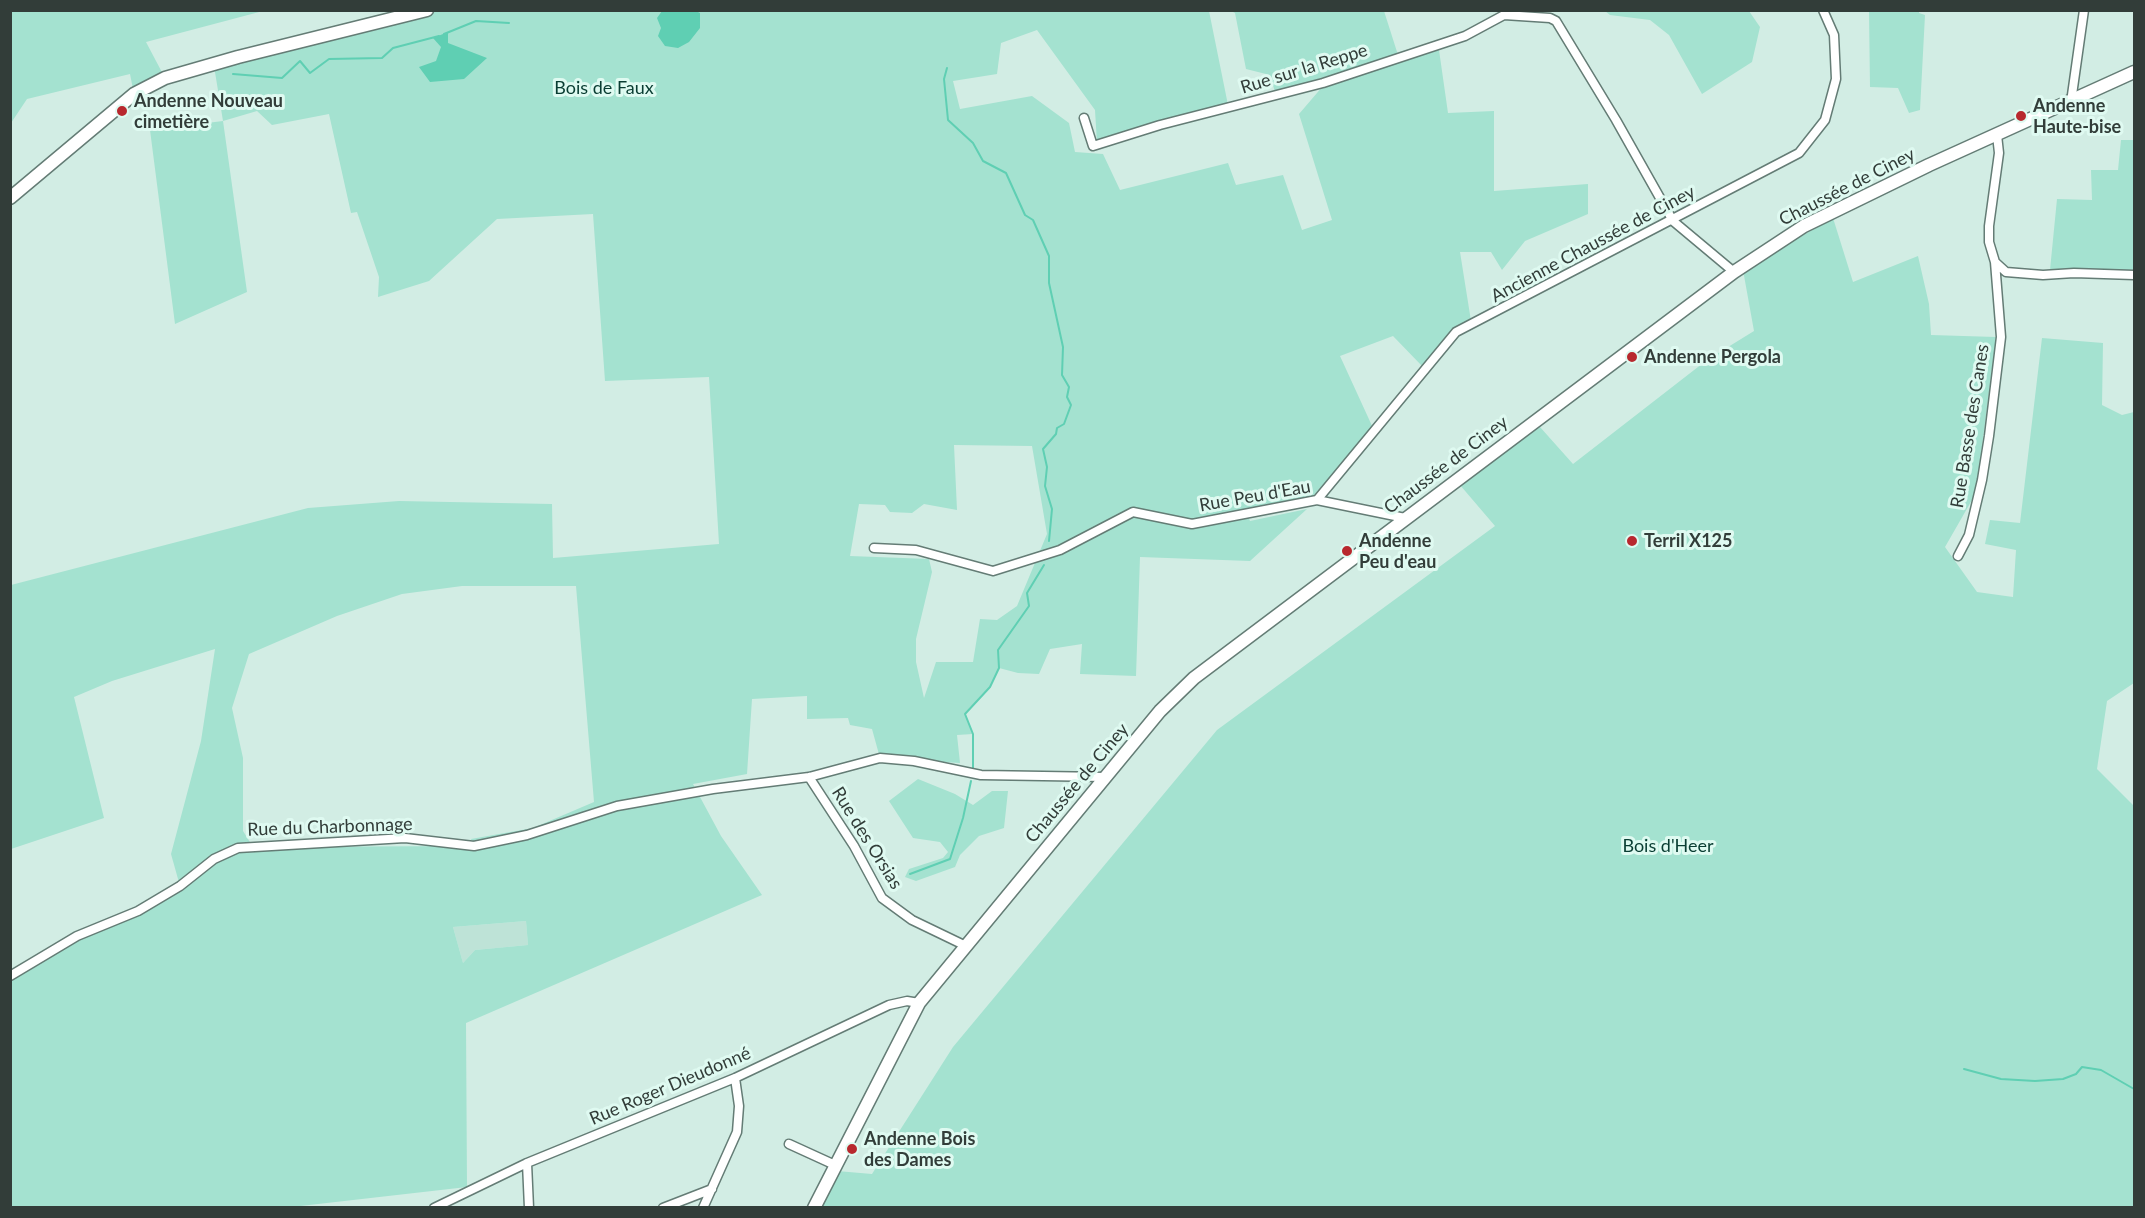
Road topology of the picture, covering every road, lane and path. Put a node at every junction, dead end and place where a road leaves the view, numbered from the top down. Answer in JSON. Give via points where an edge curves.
{"nodes":[{"id":1,"x":427,"y":10,"type":"edge"},
{"id":2,"x":1823,"y":10,"type":"edge"},
{"id":3,"x":2084,"y":10,"type":"edge"},
{"id":4,"x":1551,"y":14,"type":"edge"},
{"id":5,"x":2131,"y":76,"type":"edge"},
{"id":6,"x":2071,"y":102,"type":"junction"},
{"id":7,"x":1084,"y":118,"type":"dead end"},
{"id":8,"x":1997,"y":135,"type":"junction"},
{"id":9,"x":10,"y":198,"type":"edge"},
{"id":10,"x":1673,"y":221,"type":"junction"},
{"id":11,"x":1995,"y":262,"type":"junction"},
{"id":12,"x":1734,"y":272,"type":"junction"},
{"id":13,"x":2134,"y":275,"type":"edge"},
{"id":14,"x":1317,"y":500,"type":"junction"},
{"id":15,"x":1404,"y":518,"type":"junction"},
{"id":16,"x":874,"y":548,"type":"dead end"},
{"id":17,"x":1958,"y":556,"type":"dead end"},
{"id":18,"x":809,"y":777,"type":"junction"},
{"id":19,"x":1105,"y":777,"type":"junction"},
{"id":20,"x":966,"y":946,"type":"junction"},
{"id":21,"x":10,"y":975,"type":"edge"},
{"id":22,"x":919,"y":1003,"type":"junction"},
{"id":23,"x":735,"y":1078,"type":"junction"},
{"id":24,"x":789,"y":1144,"type":"dead end"},
{"id":25,"x":527,"y":1163,"type":"junction"},
{"id":26,"x":835,"y":1166,"type":"junction"},
{"id":27,"x":712,"y":1189,"type":"junction"},
{"id":28,"x":434,"y":1208,"type":"edge"},
{"id":29,"x":529,"y":1208,"type":"edge"},
{"id":30,"x":663,"y":1208,"type":"edge"},
{"id":31,"x":703,"y":1208,"type":"edge"},
{"id":32,"x":814,"y":1208,"type":"edge"}],
"edges":[{"from":1,"to":9,"type":"main road","via":[[165,78],[134,94]]},
{"from":2,"to":10,"type":"street","name":"Ancienne Chaussée de Ciney","via":[[1834,35],[1837,65],[1829,110],[1817,131],[1799,153]]},
{"from":3,"to":6,"type":"street"},
{"from":4,"to":7,"type":"street","name":"Rue sur la Reppe","via":[[1504,15],[1465,36],[1323,83],[1093,146]]},
{"from":4,"to":10,"type":"street","name":"Rue sur la Reppe"},
{"from":5,"to":6,"type":"main road","name":"Chaussée de Ciney"},
{"from":6,"to":8,"type":"main road","name":"Chaussée de Ciney"},
{"from":8,"to":11,"type":"street","name":"Rue Basse des Canes","via":[[1999,153],[1989,226]]},
{"from":8,"to":12,"type":"main road","name":"Chaussée de Ciney","via":[[1804,226]]},
{"from":10,"to":12,"type":"street","name":"Rue sur la Reppe"},
{"from":10,"to":14,"type":"street","name":"Ancienne Chaussée de Ciney","via":[[1456,332]]},
{"from":11,"to":13,"type":"street","via":[[2006,272]]},
{"from":11,"to":17,"type":"street","name":"Rue Basse des Canes","via":[[2001,337],[1989,436],[1969,535]]},
{"from":12,"to":15,"type":"main road","name":"Chaussée de Ciney"},
{"from":14,"to":15,"type":"street","name":"Rue Peu d'Eau"},
{"from":14,"to":16,"type":"street","name":"Rue Peu d'Eau","via":[[1192,524],[1133,512],[1060,550],[993,572],[916,550]]},
{"from":15,"to":19,"type":"main road","name":"Chaussée de Ciney","via":[[1194,678],[1160,711]]},
{"from":18,"to":19,"type":"street","via":[[880,758],[981,775]]},
{"from":18,"to":20,"type":"street","name":"Rue des Orsias","via":[[882,898],[912,920]]},
{"from":18,"to":21,"type":"street","name":"Rue du Charbonnage","via":[[617,806],[527,835],[474,846],[405,838],[238,848],[214,859],[180,886],[138,911],[77,936]]},
{"from":19,"to":20,"type":"main road","name":"Chaussée de Ciney"},
{"from":20,"to":22,"type":"main road","name":"Chaussée de Ciney"},
{"from":22,"to":23,"type":"street","name":"Rue Roger Dieudonné","via":[[889,1005]]},
{"from":22,"to":26,"type":"main road","name":"Chaussée de Ciney"},
{"from":23,"to":25,"type":"street","name":"Rue Roger Dieudonné"},
{"from":23,"to":27,"type":"street","via":[[737,1132]]},
{"from":24,"to":26,"type":"street"},
{"from":25,"to":28,"type":"street","name":"Rue Roger Dieudonné"},
{"from":25,"to":29,"type":"street"},
{"from":26,"to":32,"type":"main road","name":"Chaussée de Ciney"},
{"from":27,"to":30,"type":"street"},
{"from":27,"to":31,"type":"street"}]}
